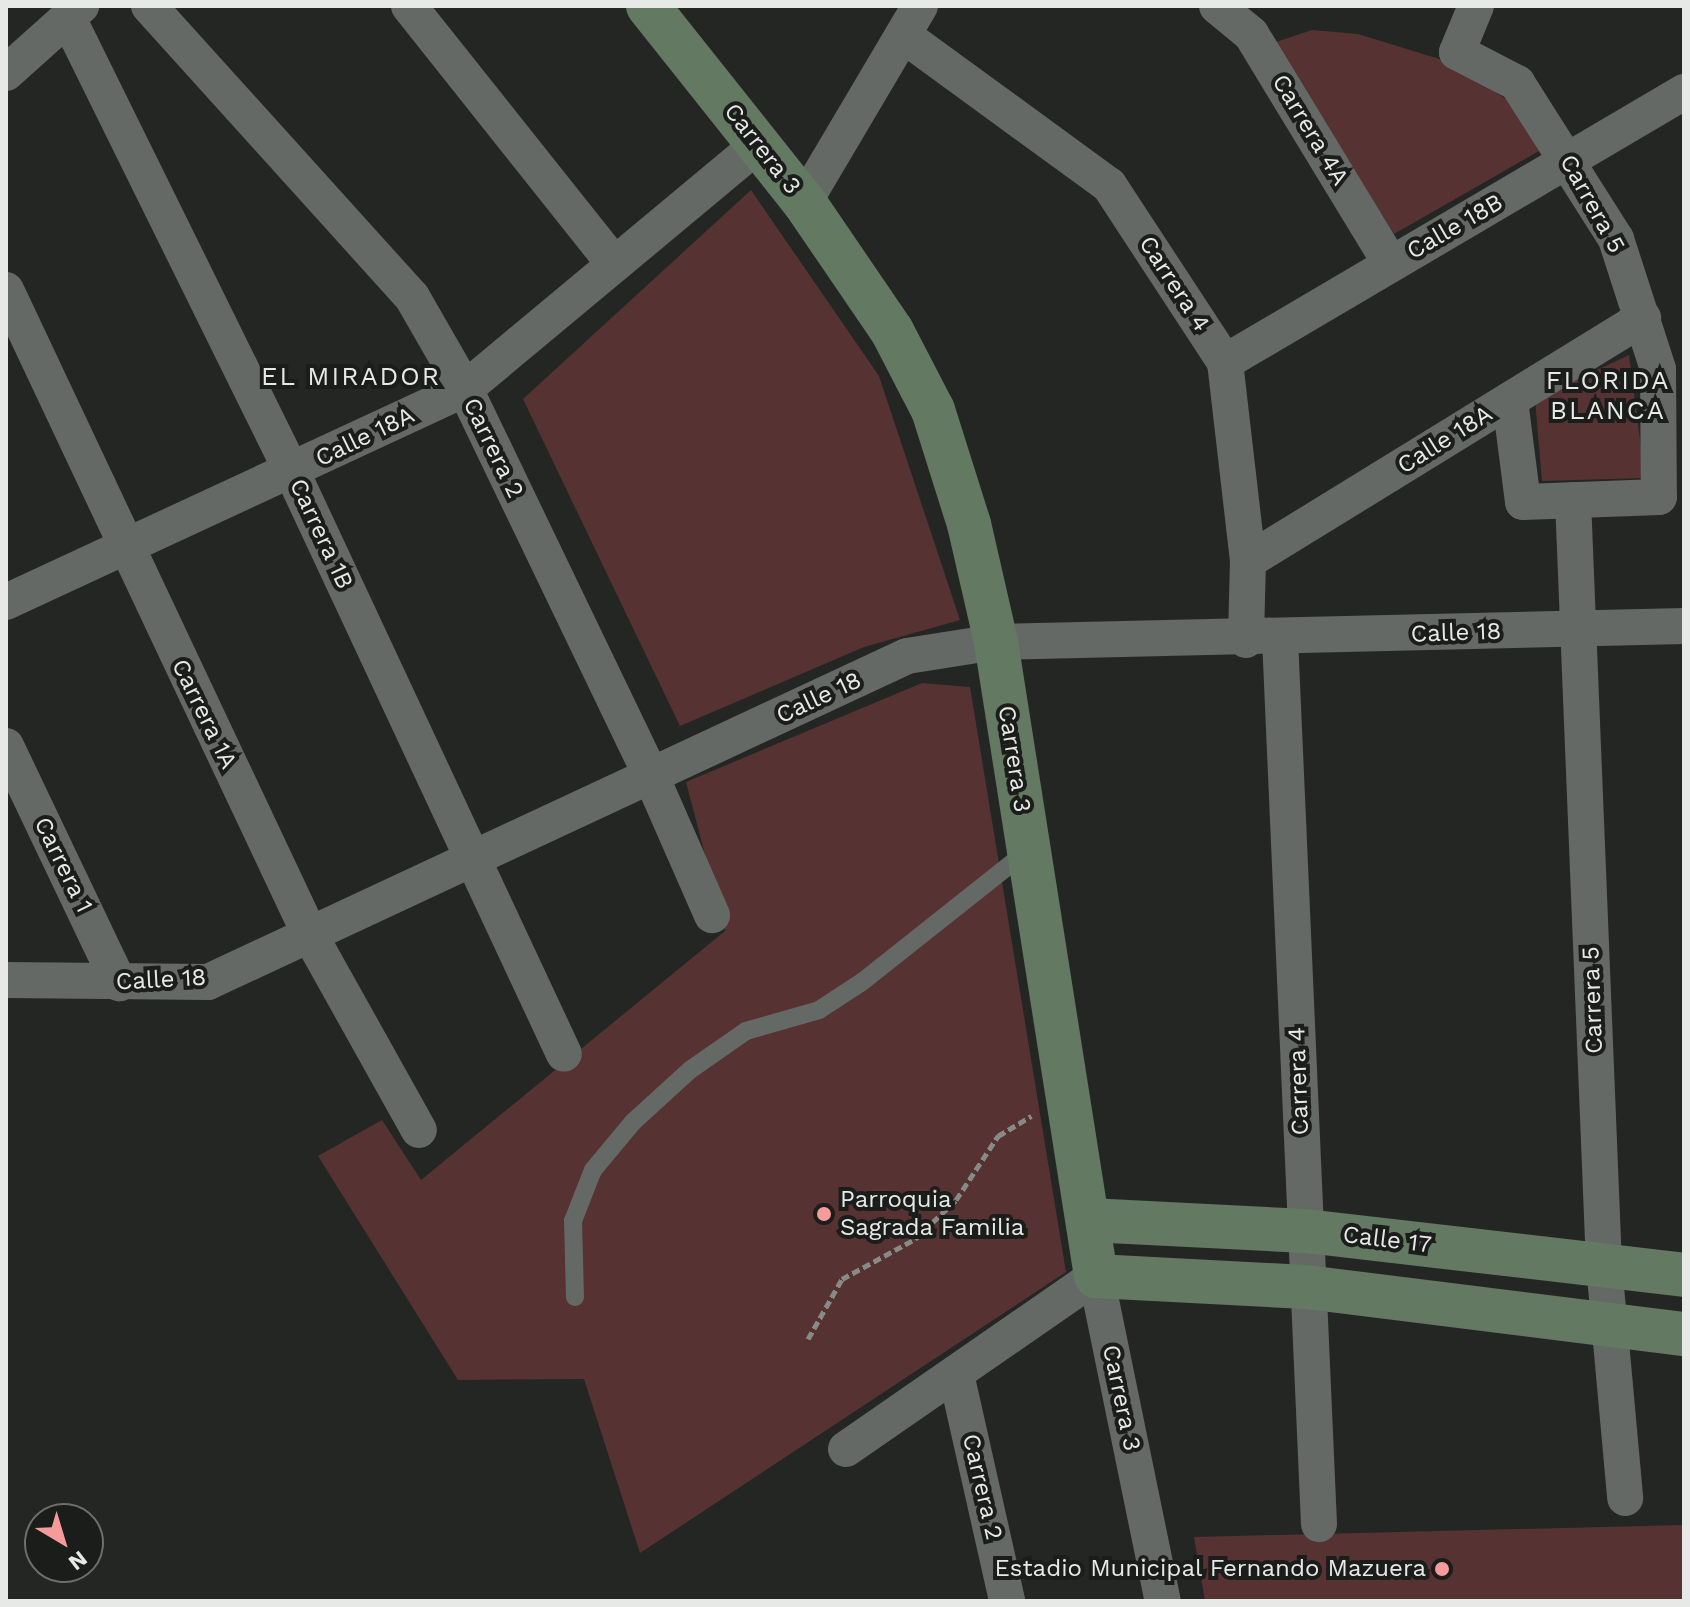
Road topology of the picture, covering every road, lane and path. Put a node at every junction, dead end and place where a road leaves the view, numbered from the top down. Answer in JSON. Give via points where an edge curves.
{"nodes":[{"id":1,"x":149,"y":6,"type":"edge"},
{"id":2,"x":409,"y":6,"type":"edge"},
{"id":3,"x":648,"y":6,"type":"edge"},
{"id":4,"x":1217,"y":6,"type":"edge"},
{"id":5,"x":1476,"y":6,"type":"edge"},
{"id":6,"x":75,"y":12,"type":"edge"},
{"id":7,"x":912,"y":20,"type":"edge"},
{"id":8,"x":6,"y":73,"type":"edge"},
{"id":9,"x":1684,"y":92,"type":"edge"},
{"id":10,"x":758,"y":145,"type":"junction"},
{"id":11,"x":1568,"y":160,"type":"junction"},
{"id":12,"x":804,"y":202,"type":"junction"},
{"id":13,"x":614,"y":264,"type":"junction"},
{"id":14,"x":1391,"y":264,"type":"junction"},
{"id":15,"x":6,"y":290,"type":"edge"},
{"id":16,"x":1643,"y":318,"type":"junction"},
{"id":17,"x":1225,"y":362,"type":"junction"},
{"id":18,"x":465,"y":389,"type":"junction"},
{"id":19,"x":1510,"y":400,"type":"junction"},
{"id":20,"x":1673,"y":431,"type":"edge"},
{"id":21,"x":292,"y":472,"type":"junction"},
{"id":22,"x":1573,"y":500,"type":"junction"},
{"id":23,"x":126,"y":551,"type":"junction"},
{"id":24,"x":1248,"y":561,"type":"junction"},
{"id":25,"x":6,"y":602,"type":"edge"},
{"id":26,"x":1684,"y":626,"type":"edge"},
{"id":27,"x":1577,"y":629,"type":"junction"},
{"id":28,"x":1263,"y":639,"type":"junction"},
{"id":29,"x":996,"y":642,"type":"junction"},
{"id":30,"x":6,"y":746,"type":"edge"},
{"id":31,"x":651,"y":776,"type":"junction"},
{"id":32,"x":1029,"y":850,"type":"junction"},
{"id":33,"x":472,"y":858,"type":"junction"},
{"id":34,"x":712,"y":915,"type":"dead end"},
{"id":35,"x":311,"y":937,"type":"junction"},
{"id":36,"x":6,"y":980,"type":"edge"},
{"id":37,"x":119,"y":983,"type":"junction"},
{"id":38,"x":564,"y":1054,"type":"dead end"},
{"id":39,"x":1071,"y":1107,"type":"junction"},
{"id":40,"x":419,"y":1130,"type":"dead end"},
{"id":41,"x":1089,"y":1220,"type":"junction"},
{"id":42,"x":1306,"y":1231,"type":"junction"},
{"id":43,"x":1604,"y":1265,"type":"junction"},
{"id":44,"x":1684,"y":1275,"type":"edge"},
{"id":45,"x":1096,"y":1276,"type":"junction"},
{"id":46,"x":1306,"y":1287,"type":"junction"},
{"id":47,"x":575,"y":1297,"type":"dead end"},
{"id":48,"x":1608,"y":1324,"type":"junction"},
{"id":49,"x":1684,"y":1334,"type":"edge"},
{"id":50,"x":808,"y":1339,"type":"dead end"},
{"id":51,"x":956,"y":1374,"type":"junction"},
{"id":52,"x":846,"y":1449,"type":"dead end"},
{"id":53,"x":1625,"y":1498,"type":"dead end"},
{"id":54,"x":1319,"y":1524,"type":"dead end"},
{"id":55,"x":1007,"y":1601,"type":"edge"},
{"id":56,"x":1163,"y":1601,"type":"edge"}],
"edges":[{"from":1,"to":18,"type":"street","name":"Carrera 2","via":[[412,297]]},
{"from":2,"to":13,"type":"street"},
{"from":3,"to":10,"type":"street","name":"Carrera 3"},
{"from":4,"to":14,"type":"street","name":"Carrera 4A","via":[[1251,34]]},
{"from":5,"to":11,"type":"street","name":"Carrera 5","via":[[1457,52],[1517,83]]},
{"from":6,"to":8,"type":"street"},
{"from":6,"to":21,"type":"street","name":"Carrera 1B"},
{"from":7,"to":12,"type":"street"},
{"from":7,"to":17,"type":"street","name":"Carrera 4","via":[[1109,185]]},
{"from":9,"to":11,"type":"street","name":"Calle 18B"},
{"from":10,"to":12,"type":"street","name":"Carrera 3"},
{"from":10,"to":13,"type":"street","name":"Calle 18A"},
{"from":11,"to":14,"type":"street","name":"Calle 18B"},
{"from":11,"to":16,"type":"street","name":"Carrera 5","via":[[1616,239]]},
{"from":12,"to":29,"type":"street","name":"Carrera 3","via":[[892,331],[933,410],[969,524]]},
{"from":13,"to":18,"type":"street","name":"Calle 18A"},
{"from":14,"to":17,"type":"street","name":"Calle 18B"},
{"from":15,"to":23,"type":"street","name":"Carrera 1A"},
{"from":16,"to":19,"type":"street","name":"Calle 18A"},
{"from":16,"to":20,"type":"street","name":"Carrera 5"},
{"from":17,"to":24,"type":"street","name":"Carrera 4"},
{"from":18,"to":21,"type":"street","name":"Calle 18A"},
{"from":18,"to":31,"type":"street","name":"Carrera 2"},
{"from":19,"to":22,"type":"street","via":[[1523,502]]},
{"from":19,"to":24,"type":"street","name":"Calle 18A"},
{"from":20,"to":22,"type":"street","name":"Carrera 5","via":[[1659,497]]},
{"from":21,"to":23,"type":"street","name":"Calle 18A"},
{"from":21,"to":33,"type":"street","name":"Carrera 1B"},
{"from":22,"to":27,"type":"street","name":"Carrera 5"},
{"from":23,"to":25,"type":"street","name":"Calle 18A"},
{"from":23,"to":35,"type":"street","name":"Carrera 1A"},
{"from":24,"to":28,"type":"street","name":"Carrera 4"},
{"from":26,"to":27,"type":"street","name":"Calle 18"},
{"from":27,"to":28,"type":"street","name":"Calle 18"},
{"from":27,"to":43,"type":"street","name":"Carrera 5"},
{"from":28,"to":29,"type":"street","name":"Calle 18"},
{"from":28,"to":42,"type":"street","name":"Carrera 4"},
{"from":29,"to":31,"type":"street","name":"Calle 18","via":[[907,656]]},
{"from":29,"to":32,"type":"street","name":"Carrera 3"},
{"from":30,"to":37,"type":"street","name":"Carrera 1"},
{"from":31,"to":33,"type":"street","name":"Calle 18"},
{"from":31,"to":34,"type":"street","name":"Carrera 2"},
{"from":32,"to":39,"type":"street","name":"Carrera 3"},
{"from":32,"to":47,"type":"lane","via":[[862,982],[819,1010],[746,1031],[690,1070],[633,1122],[593,1170],[573,1221]]},
{"from":33,"to":35,"type":"street","name":"Calle 18"},
{"from":33,"to":38,"type":"street","name":"Carrera 1B"},
{"from":35,"to":37,"type":"street","name":"Calle 18","via":[[208,982]]},
{"from":35,"to":40,"type":"street","name":"Carrera 1A"},
{"from":36,"to":37,"type":"street","name":"Calle 18"},
{"from":39,"to":41,"type":"street","name":"Carrera 3"},
{"from":39,"to":50,"type":"path","via":[[1040,1111],[998,1136],[956,1200],[915,1239],[842,1279]]},
{"from":41,"to":42,"type":"street","name":"Calle 17"},
{"from":41,"to":45,"type":"street","name":"Carrera 3"},
{"from":42,"to":43,"type":"street","name":"Calle 17"},
{"from":42,"to":46,"type":"street","name":"Carrera 4"},
{"from":43,"to":44,"type":"street","name":"Calle 17"},
{"from":43,"to":48,"type":"street","name":"Carrera 5"},
{"from":45,"to":46,"type":"street"},
{"from":45,"to":51,"type":"street"},
{"from":45,"to":56,"type":"street","name":"Carrera 3"},
{"from":46,"to":48,"type":"street"},
{"from":46,"to":54,"type":"street","name":"Carrera 4"},
{"from":48,"to":49,"type":"street"},
{"from":48,"to":53,"type":"street","name":"Carrera 5"},
{"from":51,"to":52,"type":"street"},
{"from":51,"to":55,"type":"street","name":"Carrera 2"}]}
